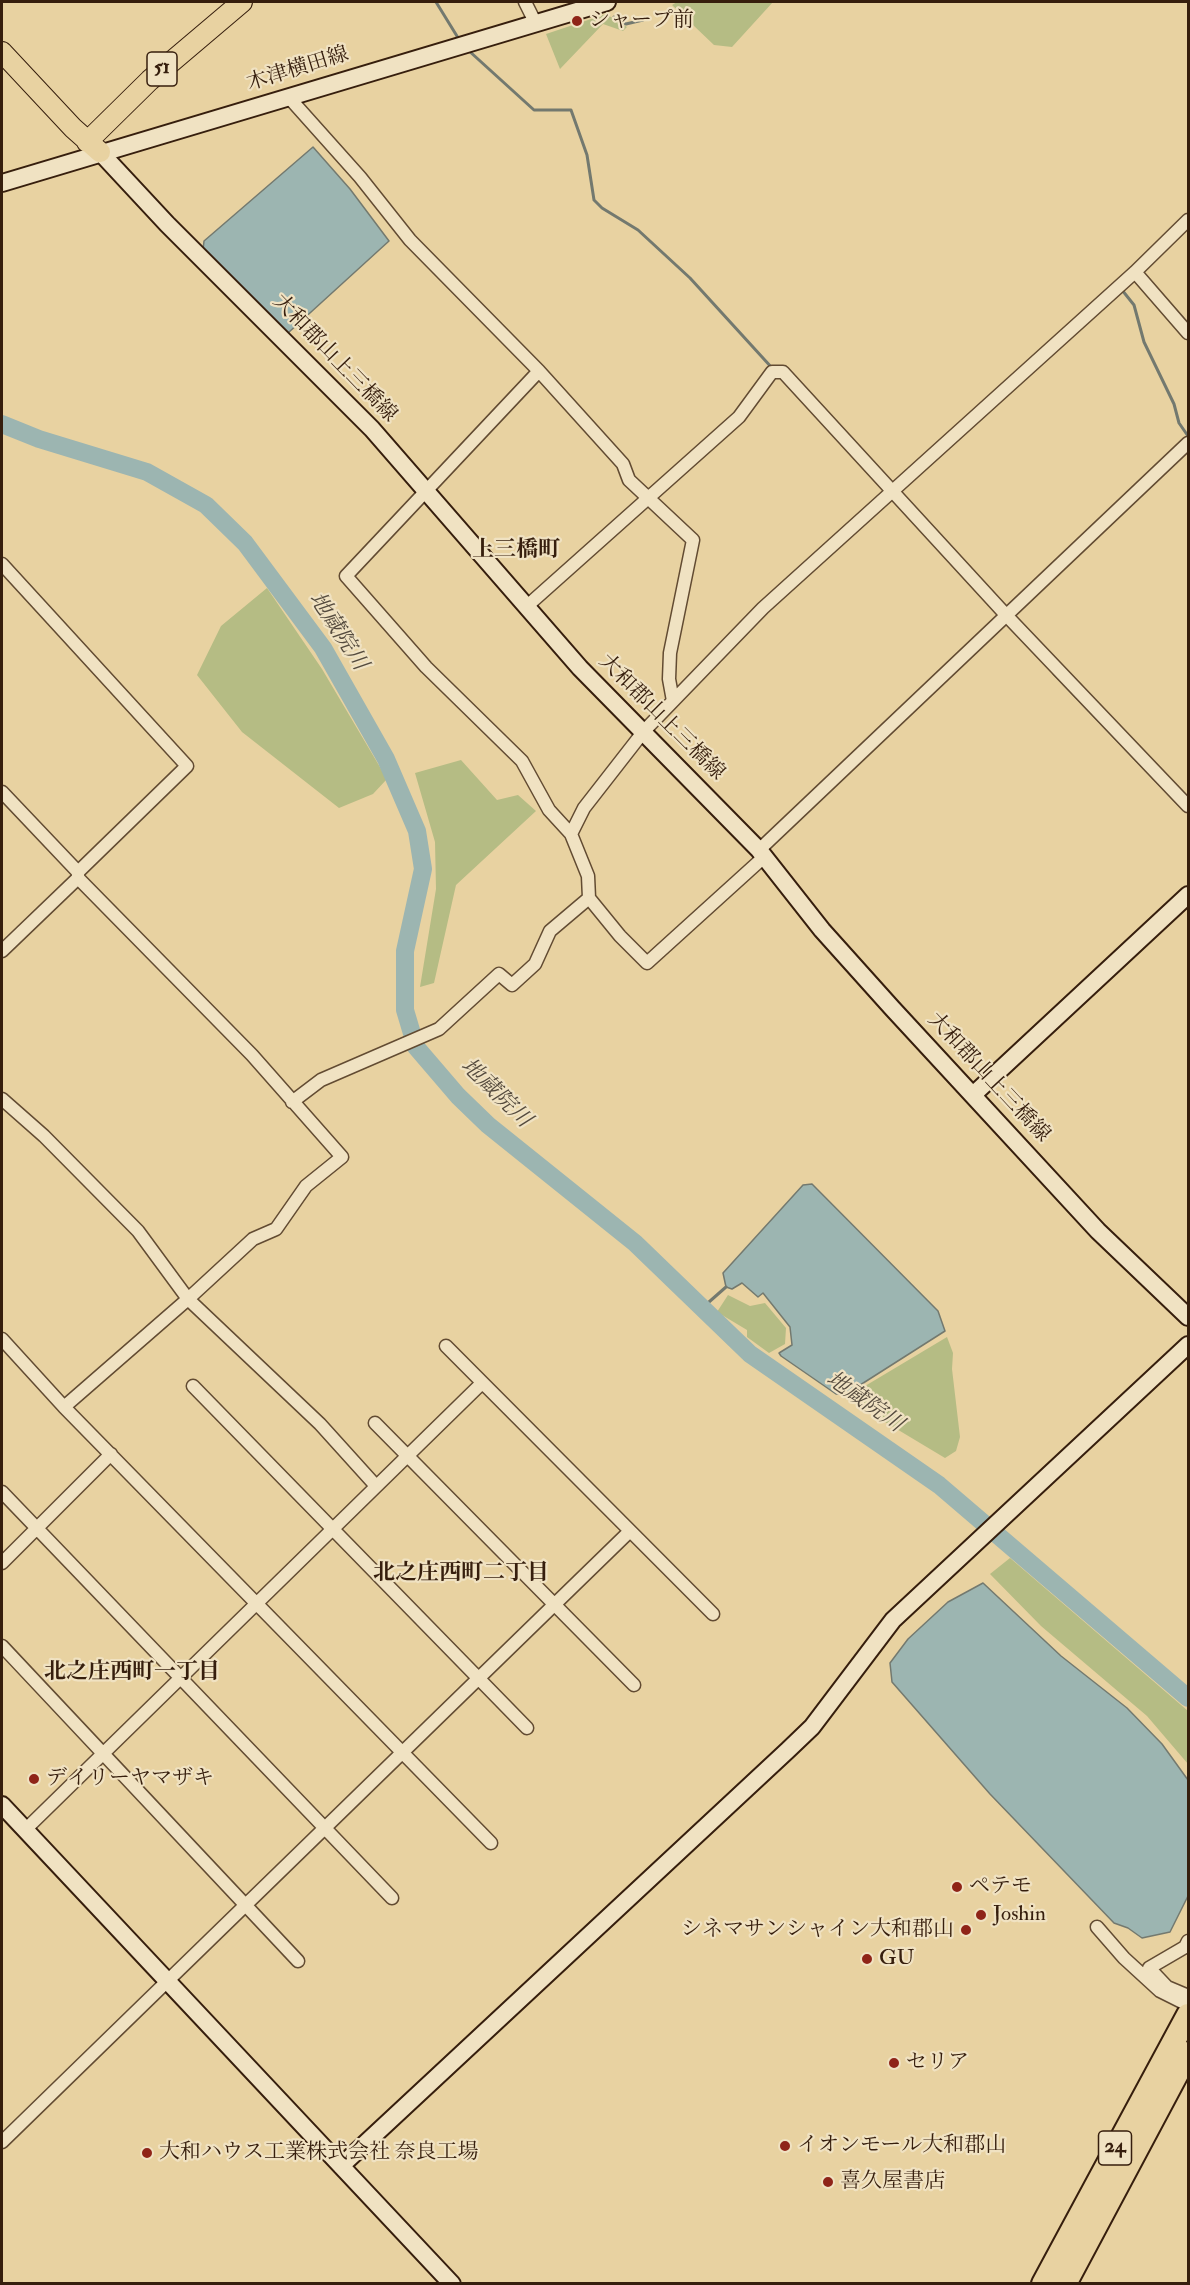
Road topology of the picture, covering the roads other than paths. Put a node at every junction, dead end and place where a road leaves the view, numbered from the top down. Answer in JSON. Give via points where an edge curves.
{"nodes":[{"id":1,"x":242,"y":2,"type":"edge"},
{"id":2,"x":525,"y":2,"type":"edge"},
{"id":3,"x":607,"y":2,"type":"edge"},
{"id":4,"x":535,"y":22,"type":"junction"},
{"id":5,"x":2,"y":52,"type":"edge"},
{"id":6,"x":292,"y":96,"type":"junction"},
{"id":7,"x":93,"y":147,"type":"junction"},
{"id":8,"x":2,"y":183,"type":"edge"},
{"id":9,"x":1188,"y":220,"type":"edge"},
{"id":10,"x":1135,"y":272,"type":"junction"},
{"id":11,"x":1188,"y":333,"type":"edge"},
{"id":12,"x":539,"y":371,"type":"junction"},
{"id":13,"x":1188,"y":442,"type":"edge"},
{"id":14,"x":425,"y":491,"type":"junction"},
{"id":15,"x":892,"y":491,"type":"junction"},
{"id":16,"x":647,"y":498,"type":"junction"},
{"id":17,"x":2,"y":564,"type":"edge"},
{"id":18,"x":526,"y":608,"type":"junction"},
{"id":19,"x":1003,"y":617,"type":"junction"},
{"id":20,"x":673,"y":701,"type":"junction"},
{"id":21,"x":644,"y":731,"type":"junction"},
{"id":22,"x":2,"y":792,"type":"edge"},
{"id":23,"x":1188,"y":806,"type":"edge"},
{"id":24,"x":570,"y":834,"type":"junction"},
{"id":25,"x":762,"y":854,"type":"junction"},
{"id":26,"x":78,"y":875,"type":"junction"},
{"id":27,"x":1188,"y":896,"type":"edge"},
{"id":28,"x":590,"y":898,"type":"junction"},
{"id":29,"x":2,"y":951,"type":"edge"},
{"id":30,"x":974,"y":1094,"type":"junction"},
{"id":31,"x":2,"y":1099,"type":"edge"},
{"id":32,"x":292,"y":1102,"type":"junction"},
{"id":33,"x":188,"y":1299,"type":"junction"},
{"id":34,"x":1188,"y":1317,"type":"edge"},
{"id":35,"x":2,"y":1339,"type":"edge"},
{"id":36,"x":1188,"y":1345,"type":"edge"},
{"id":37,"x":446,"y":1346,"type":"dead end"},
{"id":38,"x":482,"y":1383,"type":"junction"},
{"id":39,"x":192,"y":1386,"type":"dead end"},
{"id":40,"x":64,"y":1407,"type":"junction"},
{"id":41,"x":375,"y":1423,"type":"dead end"},
{"id":42,"x":111,"y":1454,"type":"junction"},
{"id":43,"x":407,"y":1456,"type":"junction"},
{"id":44,"x":376,"y":1486,"type":"junction"},
{"id":45,"x":2,"y":1492,"type":"edge"},
{"id":46,"x":37,"y":1528,"type":"junction"},
{"id":47,"x":332,"y":1529,"type":"junction"},
{"id":48,"x":630,"y":1531,"type":"junction"},
{"id":49,"x":2,"y":1563,"type":"edge"},
{"id":50,"x":256,"y":1603,"type":"junction"},
{"id":51,"x":553,"y":1605,"type":"junction"},
{"id":52,"x":713,"y":1614,"type":"dead end"},
{"id":53,"x":2,"y":1646,"type":"edge"},
{"id":54,"x":181,"y":1678,"type":"junction"},
{"id":55,"x":478,"y":1679,"type":"junction"},
{"id":56,"x":634,"y":1685,"type":"dead end"},
{"id":57,"x":527,"y":1728,"type":"dead end"},
{"id":58,"x":402,"y":1752,"type":"junction"},
{"id":59,"x":103,"y":1753,"type":"junction"},
{"id":60,"x":2,"y":1804,"type":"edge"},
{"id":61,"x":325,"y":1829,"type":"junction"},
{"id":62,"x":25,"y":1830,"type":"junction"},
{"id":63,"x":490,"y":1843,"type":"dead end"},
{"id":64,"x":392,"y":1898,"type":"dead end"},
{"id":65,"x":247,"y":1906,"type":"junction"},
{"id":66,"x":1097,"y":1927,"type":"dead end"},
{"id":67,"x":1188,"y":1941,"type":"edge"},
{"id":68,"x":298,"y":1961,"type":"dead end"},
{"id":69,"x":169,"y":1981,"type":"junction"},
{"id":70,"x":1188,"y":2015,"type":"edge"},
{"id":71,"x":1188,"y":2053,"type":"edge"},
{"id":72,"x":2,"y":2142,"type":"edge"},
{"id":73,"x":341,"y":2166,"type":"junction"},
{"id":74,"x":452,"y":2283,"type":"edge"},
{"id":75,"x":1043,"y":2283,"type":"edge"},
{"id":76,"x":1065,"y":2283,"type":"edge"}],
"edges":[{"from":1,"to":7,"type":"main road","number":"51","via":[[150,80]]},
{"from":2,"to":4,"type":"street"},
{"from":3,"to":4,"type":"main road","name":"木津横田線"},
{"from":4,"to":6,"type":"main road","name":"木津横田線"},
{"from":5,"to":7,"type":"main road"},
{"from":6,"to":7,"type":"main road","name":"木津横田線"},
{"from":6,"to":12,"type":"street","via":[[293,102],[410,240]]},
{"from":7,"to":8,"type":"main road","name":"木津横田線"},
{"from":7,"to":14,"type":"main road","name":"大和郡山上三橋線","via":[[372,429]]},
{"from":9,"to":10,"type":"street"},
{"from":10,"to":11,"type":"street"},
{"from":10,"to":15,"type":"street"},
{"from":12,"to":14,"type":"street"},
{"from":12,"to":16,"type":"street","via":[[623,464],[628,480]]},
{"from":13,"to":19,"type":"street"},
{"from":14,"to":18,"type":"main road","name":"大和郡山上三橋線"},
{"from":14,"to":24,"type":"street","via":[[345,576],[426,667],[522,761],[549,810]]},
{"from":15,"to":16,"type":"street","via":[[777,372],[739,417]]},
{"from":15,"to":19,"type":"street"},
{"from":15,"to":20,"type":"street","via":[[763,608]]},
{"from":16,"to":18,"type":"street"},
{"from":16,"to":20,"type":"street","via":[[693,540],[670,653]]},
{"from":17,"to":26,"type":"street","via":[[187,766]]},
{"from":18,"to":21,"type":"main road","name":"大和郡山上三橋線"},
{"from":19,"to":23,"type":"street"},
{"from":19,"to":25,"type":"street"},
{"from":20,"to":21,"type":"street"},
{"from":21,"to":24,"type":"street","via":[[584,808]]},
{"from":21,"to":25,"type":"main road","name":"大和郡山上三橋線"},
{"from":22,"to":26,"type":"street"},
{"from":24,"to":28,"type":"street","via":[[588,876]]},
{"from":25,"to":28,"type":"street","via":[[647,963]]},
{"from":25,"to":30,"type":"main road","name":"大和郡山上三橋線","via":[[822,930]]},
{"from":26,"to":29,"type":"street"},
{"from":26,"to":32,"type":"street","via":[[252,1055]]},
{"from":27,"to":30,"type":"main road"},
{"from":28,"to":32,"type":"street","via":[[550,931],[535,964],[512,985],[499,974],[439,1029],[321,1080]]},
{"from":30,"to":34,"type":"main road","name":"大和郡山上三橋線","via":[[1098,1230]]},
{"from":31,"to":33,"type":"street","via":[[138,1231]]},
{"from":32,"to":33,"type":"street","via":[[342,1157],[306,1186],[276,1229],[253,1239]]},
{"from":33,"to":40,"type":"street"},
{"from":33,"to":44,"type":"street","via":[[320,1424]]},
{"from":35,"to":40,"type":"street"},
{"from":36,"to":73,"type":"main road","via":[[893,1620],[812,1727]]},
{"from":37,"to":38,"type":"street"},
{"from":38,"to":43,"type":"street"},
{"from":38,"to":48,"type":"street"},
{"from":39,"to":47,"type":"street"},
{"from":40,"to":42,"type":"street"},
{"from":41,"to":43,"type":"street"},
{"from":42,"to":46,"type":"street"},
{"from":42,"to":50,"type":"street"},
{"from":43,"to":44,"type":"street"},
{"from":43,"to":51,"type":"street"},
{"from":44,"to":47,"type":"street"},
{"from":45,"to":46,"type":"street"},
{"from":46,"to":49,"type":"street"},
{"from":46,"to":54,"type":"street"},
{"from":47,"to":50,"type":"street"},
{"from":47,"to":55,"type":"street"},
{"from":48,"to":51,"type":"street"},
{"from":48,"to":52,"type":"street"},
{"from":50,"to":54,"type":"street"},
{"from":50,"to":58,"type":"street"},
{"from":51,"to":55,"type":"street"},
{"from":51,"to":56,"type":"street"},
{"from":53,"to":59,"type":"street"},
{"from":54,"to":59,"type":"street"},
{"from":54,"to":61,"type":"street"},
{"from":55,"to":57,"type":"street"},
{"from":55,"to":58,"type":"street"},
{"from":58,"to":61,"type":"street"},
{"from":58,"to":63,"type":"street"},
{"from":59,"to":62,"type":"street"},
{"from":59,"to":65,"type":"street"},
{"from":60,"to":62,"type":"main road"},
{"from":61,"to":64,"type":"street"},
{"from":61,"to":65,"type":"street"},
{"from":62,"to":69,"type":"main road"},
{"from":65,"to":68,"type":"street"},
{"from":65,"to":69,"type":"street"},
{"from":66,"to":67,"type":"street","via":[[1160,1991],[1182,2001],[1186,1995],[1167,1987],[1149,1968],[1185,1947]]},
{"from":69,"to":72,"type":"street"},
{"from":69,"to":73,"type":"main road"},
{"from":70,"to":75,"type":"highway","number":"24"},
{"from":71,"to":76,"type":"highway","number":"24"},
{"from":73,"to":74,"type":"main road"}]}
